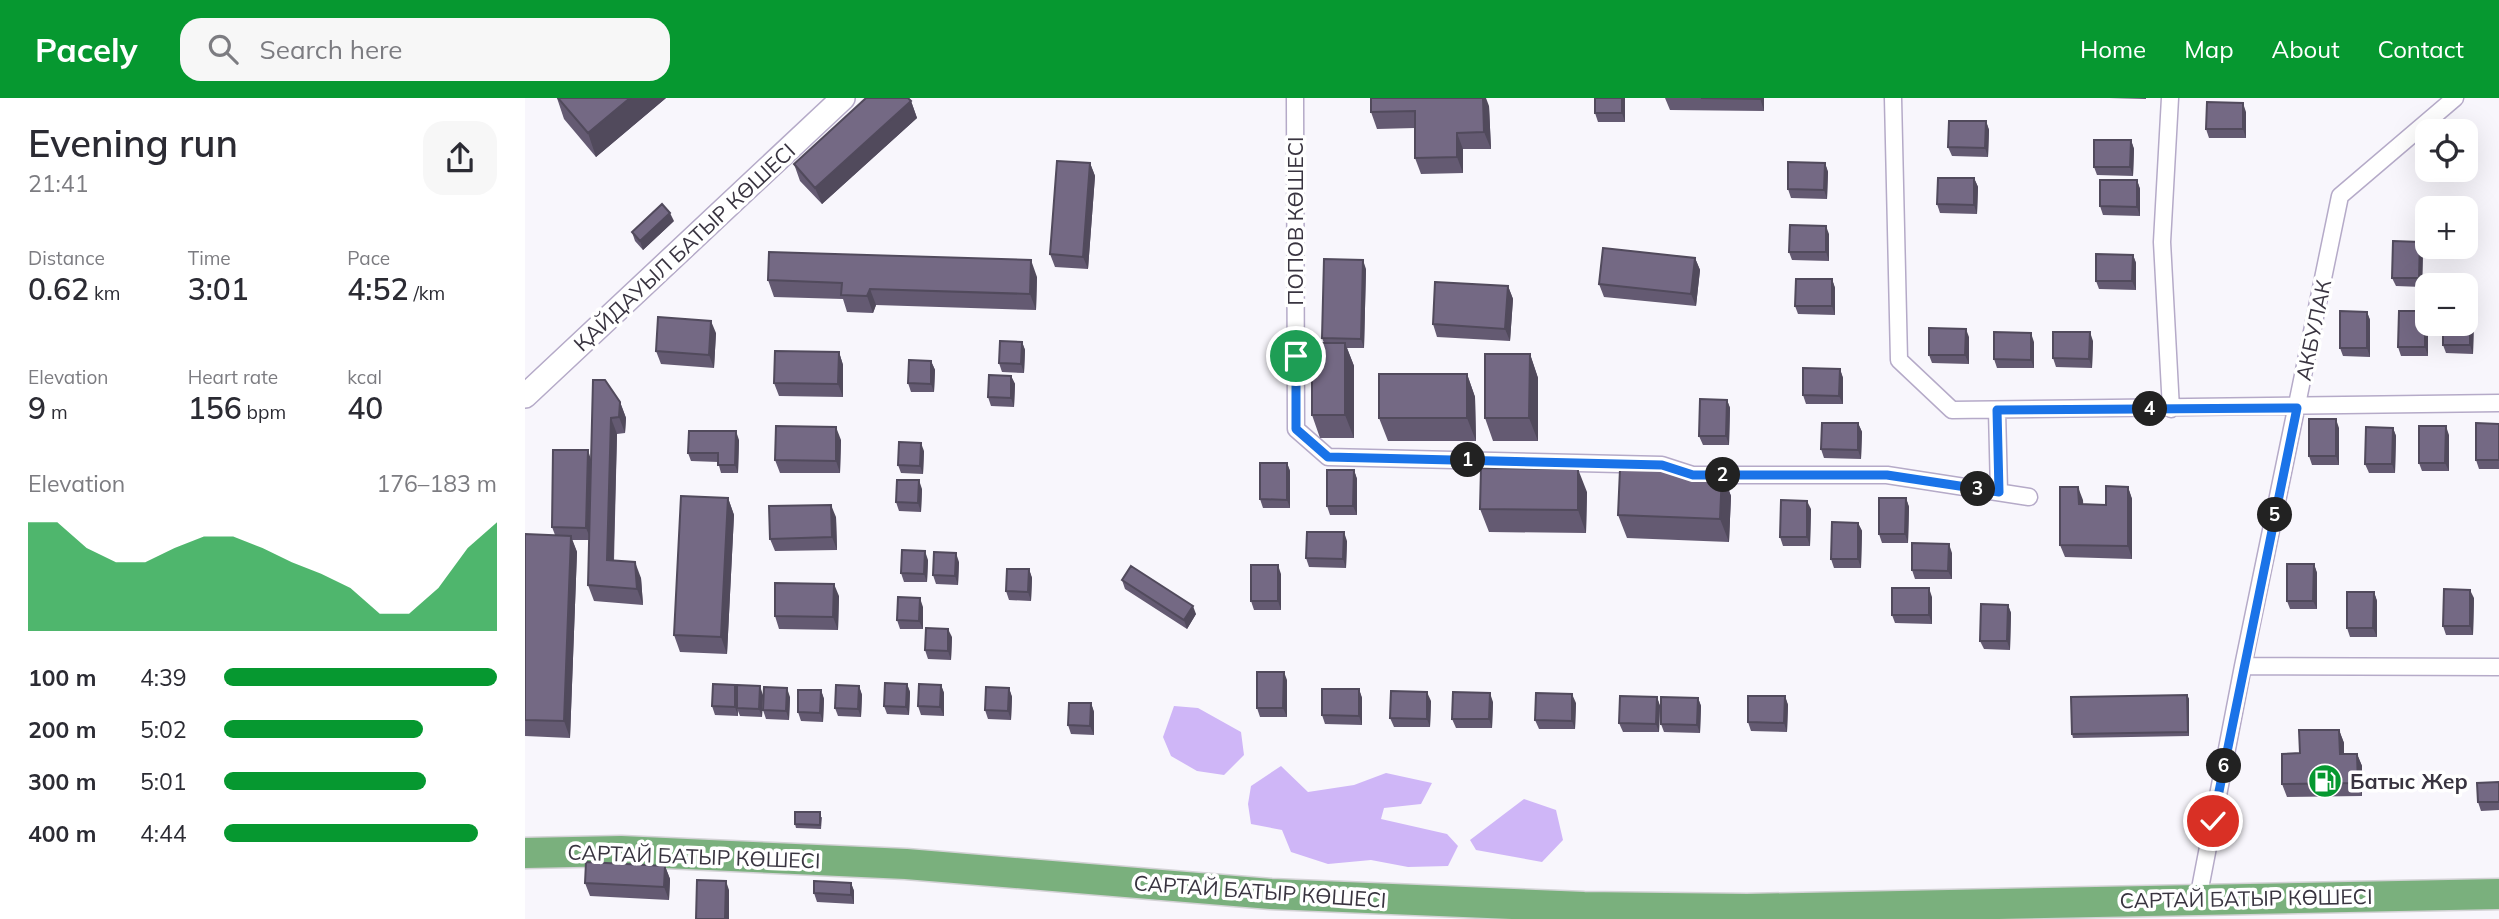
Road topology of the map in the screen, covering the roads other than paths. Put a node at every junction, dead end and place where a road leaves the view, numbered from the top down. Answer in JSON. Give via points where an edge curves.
{"nodes":[{"id":1,"x":843,"y":98,"type":"edge"},
{"id":2,"x":1295,"y":98,"type":"edge"},
{"id":3,"x":1893,"y":98,"type":"edge"},
{"id":4,"x":2170,"y":98,"type":"edge"},
{"id":5,"x":2455,"y":98,"type":"edge"},
{"id":6,"x":525,"y":396,"type":"edge"},
{"id":7,"x":2499,"y":403,"type":"edge"},
{"id":8,"x":2297,"y":408,"type":"junction"},
{"id":9,"x":2171,"y":409,"type":"junction"},
{"id":10,"x":1997,"y":410,"type":"junction"},
{"id":11,"x":1999,"y":492,"type":"junction"},
{"id":12,"x":2029,"y":496,"type":"dead end"},
{"id":13,"x":2243,"y":666,"type":"junction"},
{"id":14,"x":2499,"y":667,"type":"edge"},
{"id":15,"x":525,"y":853,"type":"edge"},
{"id":16,"x":2499,"y":894,"type":"edge"},
{"id":17,"x":2198,"y":900,"type":"junction"}],
"edges":[{"from":1,"to":6,"type":"street","name":"ҚАЙДАУЫЛ БАТЫР КӨШЕСІ"},
{"from":2,"to":11,"type":"street","name":"ПОПОВ КӨШЕСІ","via":[[1296,429],[1328,457],[1662,465],[1693,475],[1887,475]]},
{"from":3,"to":10,"type":"street","via":[[1899,360],[1952,410]]},
{"from":4,"to":9,"type":"street","via":[[2162,242]]},
{"from":5,"to":8,"type":"street","name":"АКБУЛАК","via":[[2340,196]]},
{"from":7,"to":8,"type":"street"},
{"from":8,"to":9,"type":"street"},
{"from":8,"to":13,"type":"street","name":"АКБУЛАК"},
{"from":9,"to":10,"type":"street"},
{"from":10,"to":11,"type":"street"},
{"from":11,"to":12,"type":"street"},
{"from":13,"to":14,"type":"street"},
{"from":13,"to":17,"type":"street","name":"АКБУЛАК"},
{"from":15,"to":17,"type":"highway","name":"САРТАЙ БАТЫР КӨШЕСІ","via":[[621,851],[906,864],[1271,894],[1584,907],[1747,909]]},
{"from":16,"to":17,"type":"highway","name":"САРТАЙ БАТЫР КӨШЕСІ"}]}
